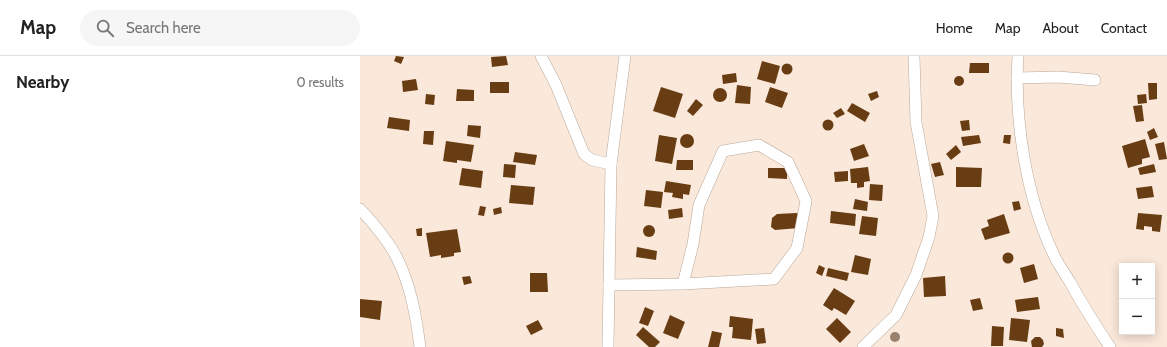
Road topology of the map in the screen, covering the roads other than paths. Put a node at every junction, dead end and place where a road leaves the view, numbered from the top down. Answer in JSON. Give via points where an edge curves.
{"nodes":[{"id":1,"x":541,"y":56,"type":"edge"},
{"id":2,"x":625,"y":56,"type":"edge"},
{"id":3,"x":914,"y":56,"type":"edge"},
{"id":4,"x":1018,"y":56,"type":"edge"},
{"id":5,"x":1017,"y":78,"type":"junction"},
{"id":6,"x":1095,"y":80,"type":"dead end"},
{"id":7,"x":611,"y":164,"type":"junction"},
{"id":8,"x":360,"y":209,"type":"edge"},
{"id":9,"x":683,"y":284,"type":"junction"},
{"id":10,"x":608,"y":285,"type":"junction"},
{"id":11,"x":420,"y":347,"type":"edge"},
{"id":12,"x":608,"y":347,"type":"edge"},
{"id":13,"x":863,"y":347,"type":"edge"},
{"id":14,"x":1110,"y":347,"type":"edge"}],
"edges":[{"from":1,"to":7,"type":"street","via":[[559,92],[584,154],[592,160]]},
{"from":2,"to":7,"type":"street"},
{"from":3,"to":13,"type":"street","via":[[916,122],[933,216],[916,275],[896,315]]},
{"from":4,"to":5,"type":"street"},
{"from":5,"to":6,"type":"street","via":[[1058,77]]},
{"from":5,"to":14,"type":"street","via":[[1023,158],[1040,222],[1053,254]]},
{"from":7,"to":10,"type":"street"},
{"from":8,"to":11,"type":"street","via":[[376,226],[397,258],[410,291]]},
{"from":9,"to":9,"type":"street","via":[[774,279],[797,248],[806,200],[788,162],[759,145],[723,151],[699,205]]},
{"from":9,"to":10,"type":"street"},
{"from":10,"to":12,"type":"street"}]}
